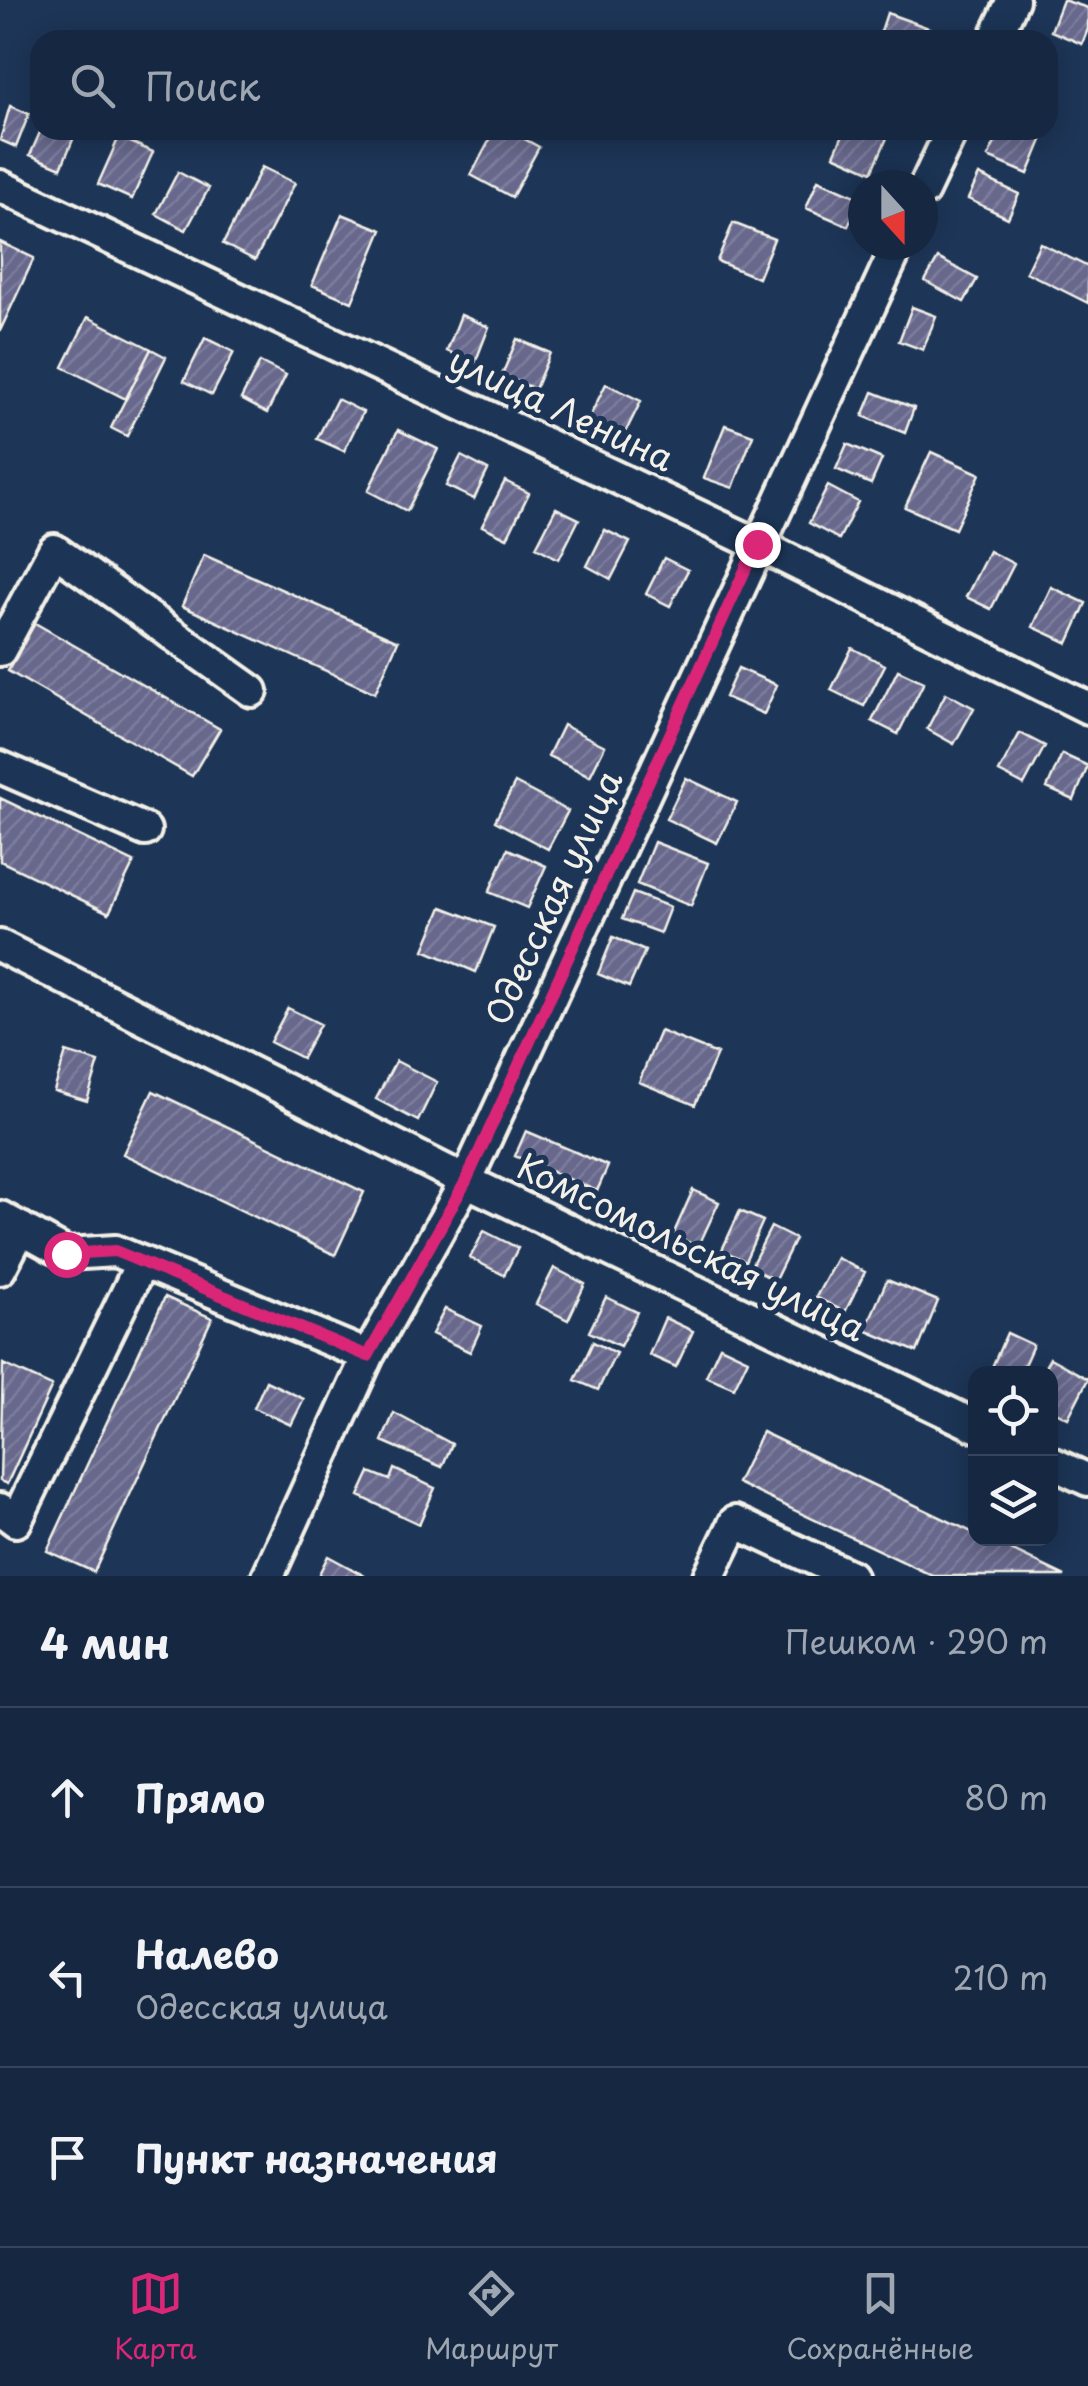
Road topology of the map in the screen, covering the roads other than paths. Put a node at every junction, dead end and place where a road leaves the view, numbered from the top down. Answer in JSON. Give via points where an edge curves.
{"nodes":[{"id":1,"x":1013,"y":0,"type":"edge"},
{"id":2,"x":999,"y":30,"type":"edge"},
{"id":3,"x":947,"y":140,"type":"edge"},
{"id":4,"x":933,"y":170,"type":"edge"},
{"id":5,"x":0,"y":186,"type":"edge"},
{"id":6,"x":891,"y":260,"type":"edge"},
{"id":7,"x":757,"y":544,"type":"junction"},
{"id":8,"x":0,"y":650,"type":"edge"},
{"id":9,"x":252,"y":691,"type":"dead end"},
{"id":10,"x":1088,"y":708,"type":"edge"},
{"id":11,"x":0,"y":767,"type":"edge"},
{"id":12,"x":145,"y":830,"type":"dead end"},
{"id":13,"x":0,"y":947,"type":"edge"},
{"id":14,"x":466,"y":1181,"type":"junction"},
{"id":15,"x":11,"y":1222,"type":"edge"},
{"id":16,"x":142,"y":1262,"type":"junction"},
{"id":17,"x":0,"y":1269,"type":"edge"},
{"id":18,"x":368,"y":1356,"type":"junction"},
{"id":19,"x":968,"y":1422,"type":"edge"},
{"id":20,"x":1058,"y":1466,"type":"edge"},
{"id":21,"x":1088,"y":1480,"type":"edge"},
{"id":22,"x":0,"y":1509,"type":"edge"},
{"id":23,"x":268,"y":1576,"type":"edge"},
{"id":24,"x":709,"y":1576,"type":"edge"},
{"id":25,"x":850,"y":1576,"type":"edge"}],
"edges":[{"from":1,"to":2,"type":"street"},
{"from":3,"to":4,"type":"street"},
{"from":5,"to":7,"type":"street","name":"улица Ленина"},
{"from":6,"to":7,"type":"street","name":"Одесская улица"},
{"from":7,"to":10,"type":"street","name":"улица Ленина"},
{"from":7,"to":14,"type":"street","name":"Одесская улица"},
{"from":8,"to":9,"type":"street","via":[[54,550]]},
{"from":11,"to":12,"type":"street"},
{"from":13,"to":14,"type":"street","name":"Комсомольская улица"},
{"from":14,"to":18,"type":"street","name":"Одесская улица"},
{"from":14,"to":19,"type":"street","name":"Комсомольская улица"},
{"from":15,"to":16,"type":"street","via":[[66,1254],[115,1251]]},
{"from":15,"to":17,"type":"street"},
{"from":16,"to":18,"type":"street"},
{"from":16,"to":22,"type":"street","via":[[16,1520]]},
{"from":18,"to":23,"type":"street","name":"Одесская улица"},
{"from":20,"to":21,"type":"street"},
{"from":24,"to":25,"type":"street","via":[[736,1522]]}]}
